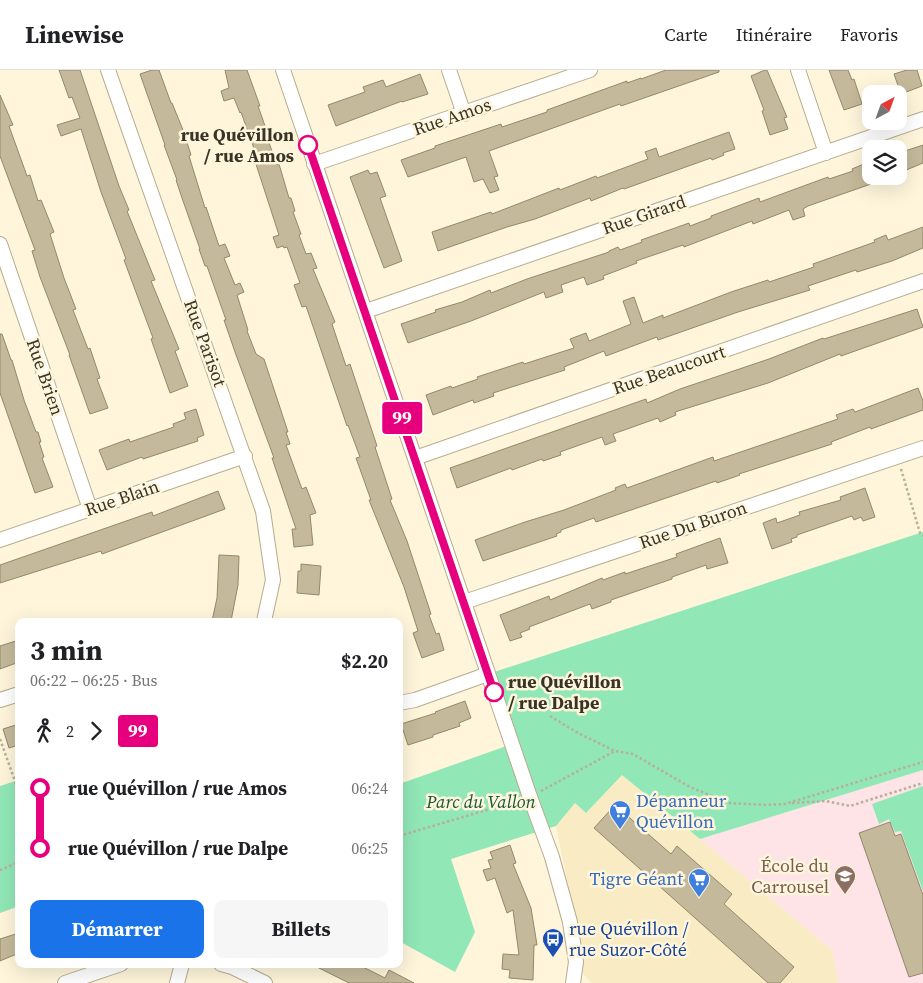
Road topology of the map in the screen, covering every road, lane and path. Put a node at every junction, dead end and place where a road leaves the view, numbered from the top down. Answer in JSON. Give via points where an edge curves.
{"nodes":[{"id":1,"x":108,"y":70,"type":"edge"},
{"id":2,"x":283,"y":70,"type":"edge"},
{"id":3,"x":449,"y":70,"type":"edge"},
{"id":4,"x":590,"y":70,"type":"edge"},
{"id":5,"x":798,"y":70,"type":"edge"},
{"id":6,"x":464,"y":114,"type":"junction"},
{"id":7,"x":923,"y":119,"type":"edge"},
{"id":8,"x":826,"y":153,"type":"junction"},
{"id":9,"x":314,"y":164,"type":"junction"},
{"id":10,"x":0,"y":244,"type":"edge"},
{"id":11,"x":923,"y":281,"type":"edge"},
{"id":12,"x":366,"y":311,"type":"junction"},
{"id":13,"x":923,"y":448,"type":"edge"},
{"id":14,"x":245,"y":456,"type":"junction"},
{"id":15,"x":898,"y":457,"type":"junction"},
{"id":16,"x":415,"y":458,"type":"junction"},
{"id":17,"x":90,"y":509,"type":"junction"},
{"id":18,"x":923,"y":536,"type":"edge"},
{"id":19,"x":0,"y":540,"type":"edge"},
{"id":20,"x":464,"y":602,"type":"junction"},
{"id":21,"x":265,"y":618,"type":"edge"},
{"id":22,"x":488,"y":674,"type":"junction"},
{"id":23,"x":15,"y":695,"type":"edge"},
{"id":24,"x":0,"y":700,"type":"edge"},
{"id":25,"x":403,"y":702,"type":"edge"},
{"id":26,"x":550,"y":716,"type":"dead end"},
{"id":27,"x":0,"y":738,"type":"edge"},
{"id":28,"x":615,"y":751,"type":"junction"},
{"id":29,"x":923,"y":762,"type":"edge"},
{"id":30,"x":15,"y":781,"type":"edge"},
{"id":31,"x":923,"y":783,"type":"edge"},
{"id":32,"x":530,"y":797,"type":"junction"},
{"id":33,"x":786,"y":804,"type":"junction"},
{"id":34,"x":403,"y":835,"type":"edge"},
{"id":35,"x":15,"y":864,"type":"edge"},
{"id":36,"x":0,"y":870,"type":"edge"},
{"id":37,"x":109,"y":968,"type":"edge"},
{"id":38,"x":181,"y":968,"type":"edge"},
{"id":39,"x":236,"y":968,"type":"edge"},
{"id":40,"x":65,"y":983,"type":"edge"},
{"id":41,"x":177,"y":983,"type":"edge"},
{"id":42,"x":265,"y":983,"type":"edge"},
{"id":43,"x":573,"y":983,"type":"edge"}],
"edges":[{"from":1,"to":14,"type":"street","name":"Rue Parisot"},
{"from":2,"to":9,"type":"street"},
{"from":3,"to":6,"type":"street"},
{"from":4,"to":6,"type":"street","name":"Rue Amos"},
{"from":5,"to":8,"type":"street"},
{"from":6,"to":9,"type":"street","name":"Rue Amos"},
{"from":7,"to":8,"type":"street","name":"Rue Girard"},
{"from":8,"to":12,"type":"street","name":"Rue Girard"},
{"from":9,"to":12,"type":"street"},
{"from":10,"to":17,"type":"street","name":"Rue Brien"},
{"from":11,"to":16,"type":"street","name":"Rue Beaucourt"},
{"from":12,"to":16,"type":"street"},
{"from":13,"to":15,"type":"street","name":"Rue Du Buron"},
{"from":14,"to":17,"type":"street","name":"Rue Blain"},
{"from":14,"to":21,"type":"street","name":"Rue Parisot","via":[[263,510],[273,580]]},
{"from":15,"to":18,"type":"path"},
{"from":15,"to":20,"type":"street","name":"Rue Du Buron"},
{"from":16,"to":20,"type":"street"},
{"from":17,"to":19,"type":"street","name":"Rue Blain"},
{"from":20,"to":22,"type":"street"},
{"from":22,"to":25,"type":"street"},
{"from":22,"to":32,"type":"street"},
{"from":23,"to":24,"type":"street"},
{"from":26,"to":28,"type":"path"},
{"from":27,"to":30,"type":"path"},
{"from":28,"to":32,"type":"path"},
{"from":28,"to":33,"type":"path","via":[[634,754],[690,788],[729,803]]},
{"from":29,"to":33,"type":"path"},
{"from":31,"to":33,"type":"path","via":[[850,806],[826,801]]},
{"from":32,"to":34,"type":"path"},
{"from":32,"to":43,"type":"street","via":[[552,857],[570,922],[576,962]]},
{"from":35,"to":36,"type":"path"},
{"from":37,"to":40,"type":"street"},
{"from":38,"to":41,"type":"street"},
{"from":39,"to":42,"type":"street"}]}
